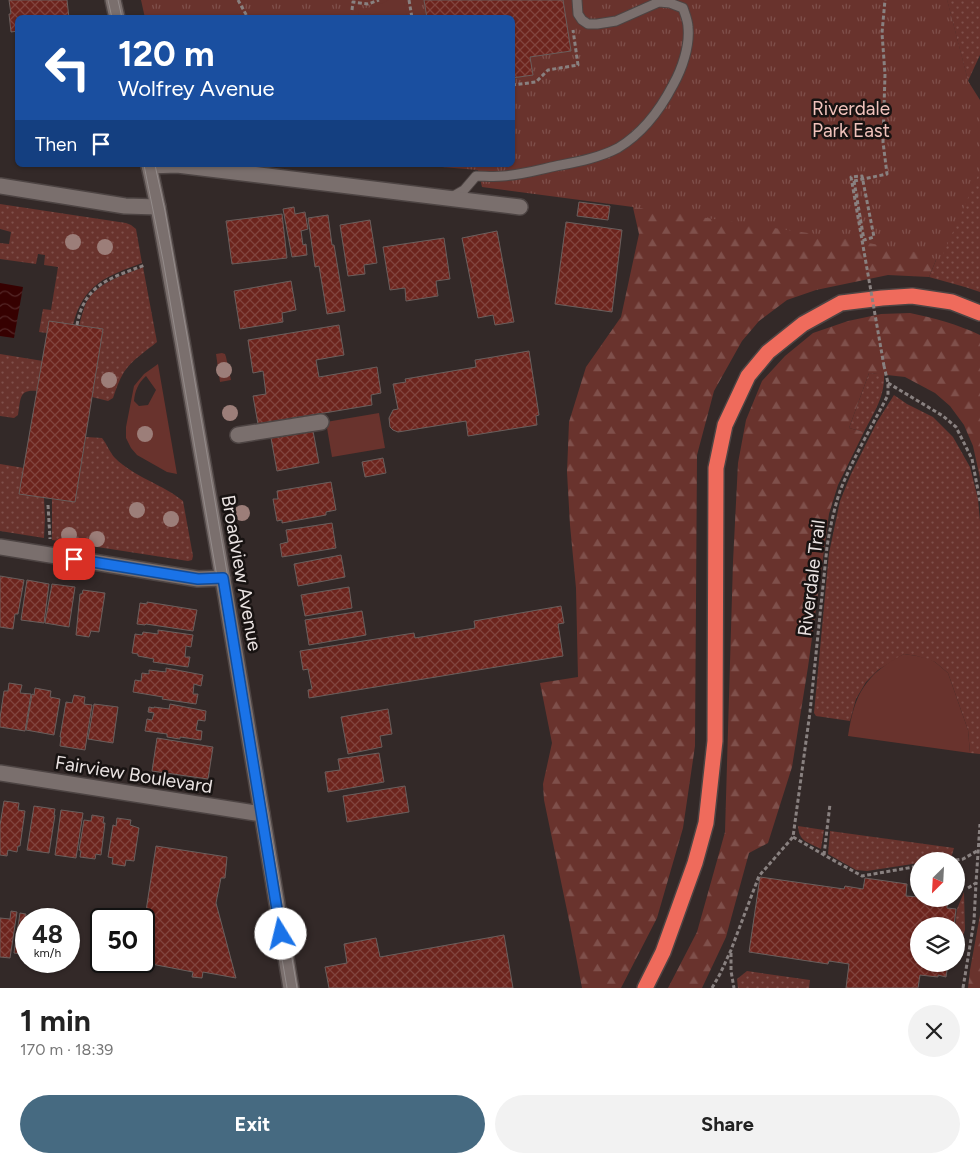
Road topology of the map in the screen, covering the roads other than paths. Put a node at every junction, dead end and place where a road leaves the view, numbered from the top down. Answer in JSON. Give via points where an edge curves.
{"nodes":[{"id":1,"x":113,"y":0,"type":"edge"},
{"id":2,"x":577,"y":0,"type":"edge"},
{"id":3,"x":682,"y":4,"type":"edge"},
{"id":4,"x":116,"y":15,"type":"edge"},
{"id":5,"x":149,"y":167,"type":"edge"},
{"id":6,"x":194,"y":167,"type":"edge"},
{"id":7,"x":0,"y":186,"type":"edge"},
{"id":8,"x":450,"y":198,"type":"junction"},
{"id":9,"x":158,"y":207,"type":"junction"},
{"id":10,"x":520,"y":207,"type":"dead end"},
{"id":11,"x":980,"y":313,"type":"edge"},
{"id":12,"x":321,"y":422,"type":"dead end"},
{"id":13,"x":238,"y":435,"type":"dead end"},
{"id":14,"x":0,"y":547,"type":"edge"},
{"id":15,"x":223,"y":578,"type":"junction"},
{"id":16,"x":0,"y":773,"type":"edge"},
{"id":17,"x":262,"y":814,"type":"junction"},
{"id":18,"x":291,"y":988,"type":"edge"},
{"id":19,"x":645,"y":988,"type":"edge"}],
"edges":[{"from":1,"to":4,"type":"street"},
{"from":2,"to":3,"type":"lane","via":[[578,14],[588,24],[616,21],[659,2]]},
{"from":3,"to":8,"type":"lane","via":[[688,26],[688,45],[676,80],[646,126],[632,138],[591,158],[503,176],[476,176],[464,190]]},
{"from":5,"to":9,"type":"street","name":"Broadview Avenue"},
{"from":6,"to":8,"type":"street"},
{"from":7,"to":9,"type":"street","via":[[125,206]]},
{"from":8,"to":10,"type":"street"},
{"from":9,"to":15,"type":"street","name":"Broadview Avenue"},
{"from":11,"to":19,"type":"highway","via":[[952,302],[912,296],[841,304],[803,324],[768,352],[748,376],[724,425],[716,468],[715,741],[706,824],[664,952]]},
{"from":12,"to":13,"type":"street"},
{"from":14,"to":15,"type":"street","via":[[198,579]]},
{"from":15,"to":17,"type":"street","name":"Broadview Avenue"},
{"from":16,"to":17,"type":"street","name":"Fairview Boulevard"},
{"from":17,"to":18,"type":"street","name":"Broadview Avenue"}]}
